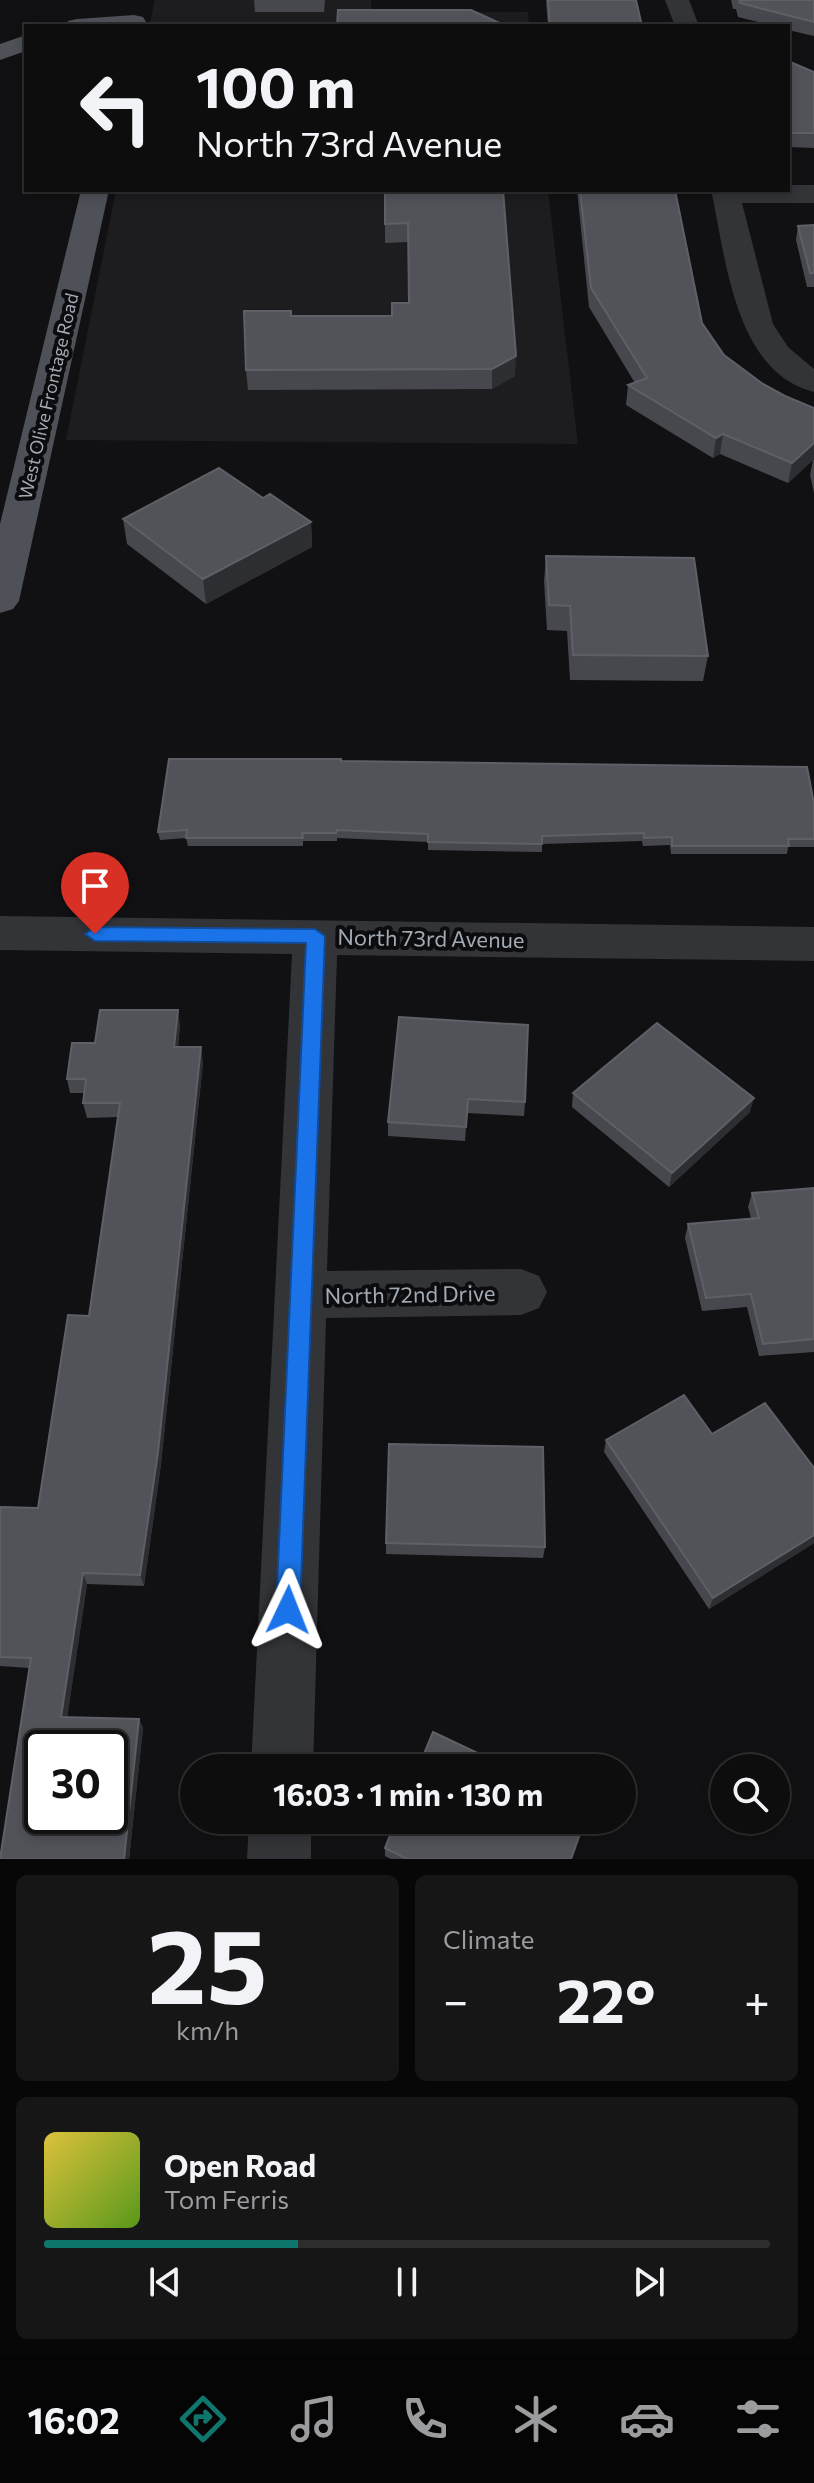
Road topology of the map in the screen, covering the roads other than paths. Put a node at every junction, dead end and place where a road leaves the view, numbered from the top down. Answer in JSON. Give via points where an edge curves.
{"nodes":[{"id":1,"x":677,"y":0,"type":"edge"},
{"id":2,"x":135,"y":16,"type":"edge"},
{"id":3,"x":89,"y":24,"type":"edge"},
{"id":4,"x":686,"y":24,"type":"edge"},
{"id":5,"x":24,"y":44,"type":"edge"},
{"id":6,"x":0,"y":52,"type":"edge"},
{"id":7,"x":95,"y":192,"type":"edge"},
{"id":8,"x":725,"y":192,"type":"edge"},
{"id":9,"x":814,"y":194,"type":"edge"},
{"id":10,"x":814,"y":382,"type":"edge"},
{"id":11,"x":0,"y":601,"type":"edge"},
{"id":12,"x":0,"y":933,"type":"edge"},
{"id":13,"x":315,"y":936,"type":"junction"},
{"id":14,"x":814,"y":944,"type":"edge"},
{"id":15,"x":521,"y":1292,"type":"dead end"},
{"id":16,"x":299,"y":1295,"type":"junction"},
{"id":17,"x":283,"y":1754,"type":"edge"},
{"id":18,"x":280,"y":1834,"type":"edge"},
{"id":19,"x":279,"y":1859,"type":"edge"}],
"edges":[{"from":1,"to":4,"type":"street"},
{"from":2,"to":3,"type":"main road"},
{"from":5,"to":6,"type":"main road"},
{"from":7,"to":11,"type":"main road","name":"West Olive Frontage Road"},
{"from":8,"to":9,"type":"street"},
{"from":8,"to":10,"type":"street","via":[[757,324],[776,353]]},
{"from":12,"to":13,"type":"street","name":"North 73rd Avenue"},
{"from":13,"to":14,"type":"street","name":"North 73rd Avenue"},
{"from":13,"to":16,"type":"street"},
{"from":15,"to":16,"type":"street","name":"North 72nd Drive"},
{"from":16,"to":17,"type":"street"},
{"from":18,"to":19,"type":"street"}]}
